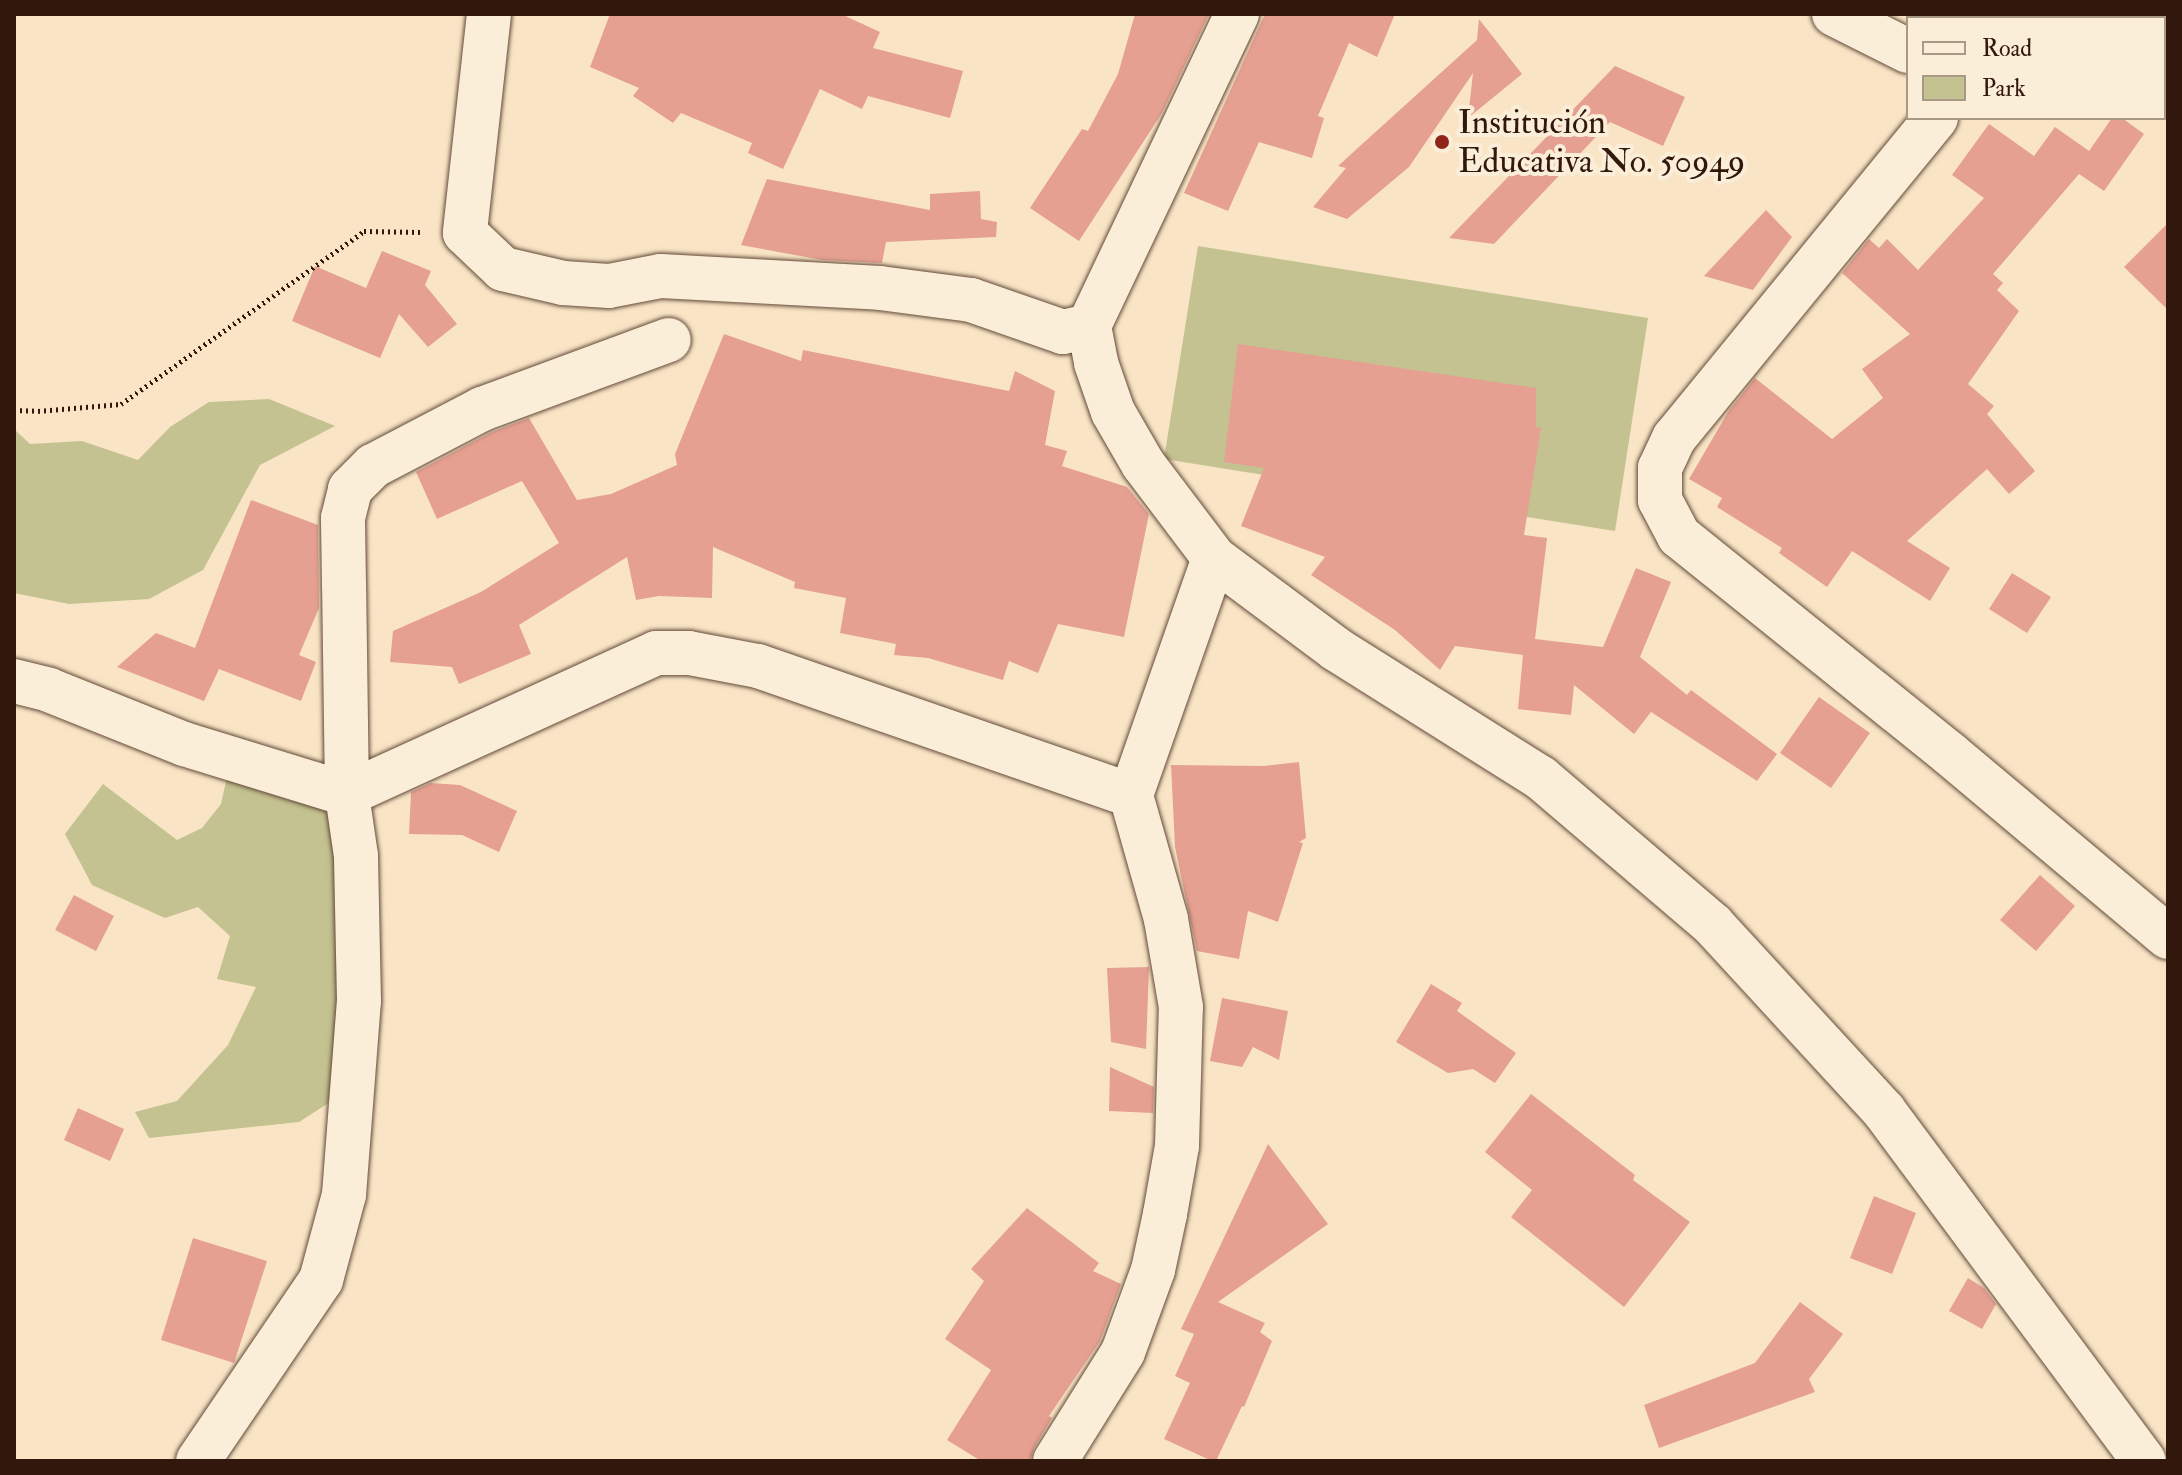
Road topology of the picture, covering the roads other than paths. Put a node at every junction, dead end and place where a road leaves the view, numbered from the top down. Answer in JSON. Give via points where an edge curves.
{"nodes":[{"id":1,"x":489,"y":14,"type":"edge"},
{"id":2,"x":1237,"y":14,"type":"edge"},
{"id":3,"x":1834,"y":14,"type":"edge"},
{"id":4,"x":1906,"y":50,"type":"edge"},
{"id":5,"x":1934,"y":120,"type":"edge"},
{"id":6,"x":1089,"y":326,"type":"junction"},
{"id":7,"x":669,"y":340,"type":"dead end"},
{"id":8,"x":1214,"y":558,"type":"junction"},
{"id":9,"x":14,"y":681,"type":"edge"},
{"id":10,"x":347,"y":794,"type":"junction"},
{"id":11,"x":1131,"y":795,"type":"junction"},
{"id":12,"x":2168,"y":937,"type":"edge"},
{"id":13,"x":198,"y":1461,"type":"edge"},
{"id":14,"x":1055,"y":1461,"type":"edge"},
{"id":15,"x":2144,"y":1461,"type":"edge"}],
"edges":[{"from":1,"to":6,"type":"street","via":[[465,233],[503,269],[563,283],[609,286],[661,276],[880,288],[971,300],[1063,332]]},
{"from":2,"to":6,"type":"street"},
{"from":3,"to":4,"type":"street"},
{"from":5,"to":12,"type":"street","via":[[1674,438],[1660,468],[1660,500],[1679,536]]},
{"from":6,"to":8,"type":"street","via":[[1113,412],[1143,464]]},
{"from":7,"to":10,"type":"street","via":[[482,409],[373,466],[350,489],[343,518]]},
{"from":8,"to":11,"type":"street"},
{"from":8,"to":15,"type":"street","via":[[1336,649],[1541,778],[1713,925],[1884,1111]]},
{"from":9,"to":10,"type":"street","via":[[184,744]]},
{"from":10,"to":11,"type":"street","via":[[656,653],[689,653],[758,666]]},
{"from":10,"to":13,"type":"street","via":[[356,856],[359,1001],[344,1195],[321,1280]]},
{"from":11,"to":14,"type":"street","via":[[1166,919],[1181,1007],[1177,1146],[1153,1270],[1123,1352]]}]}
